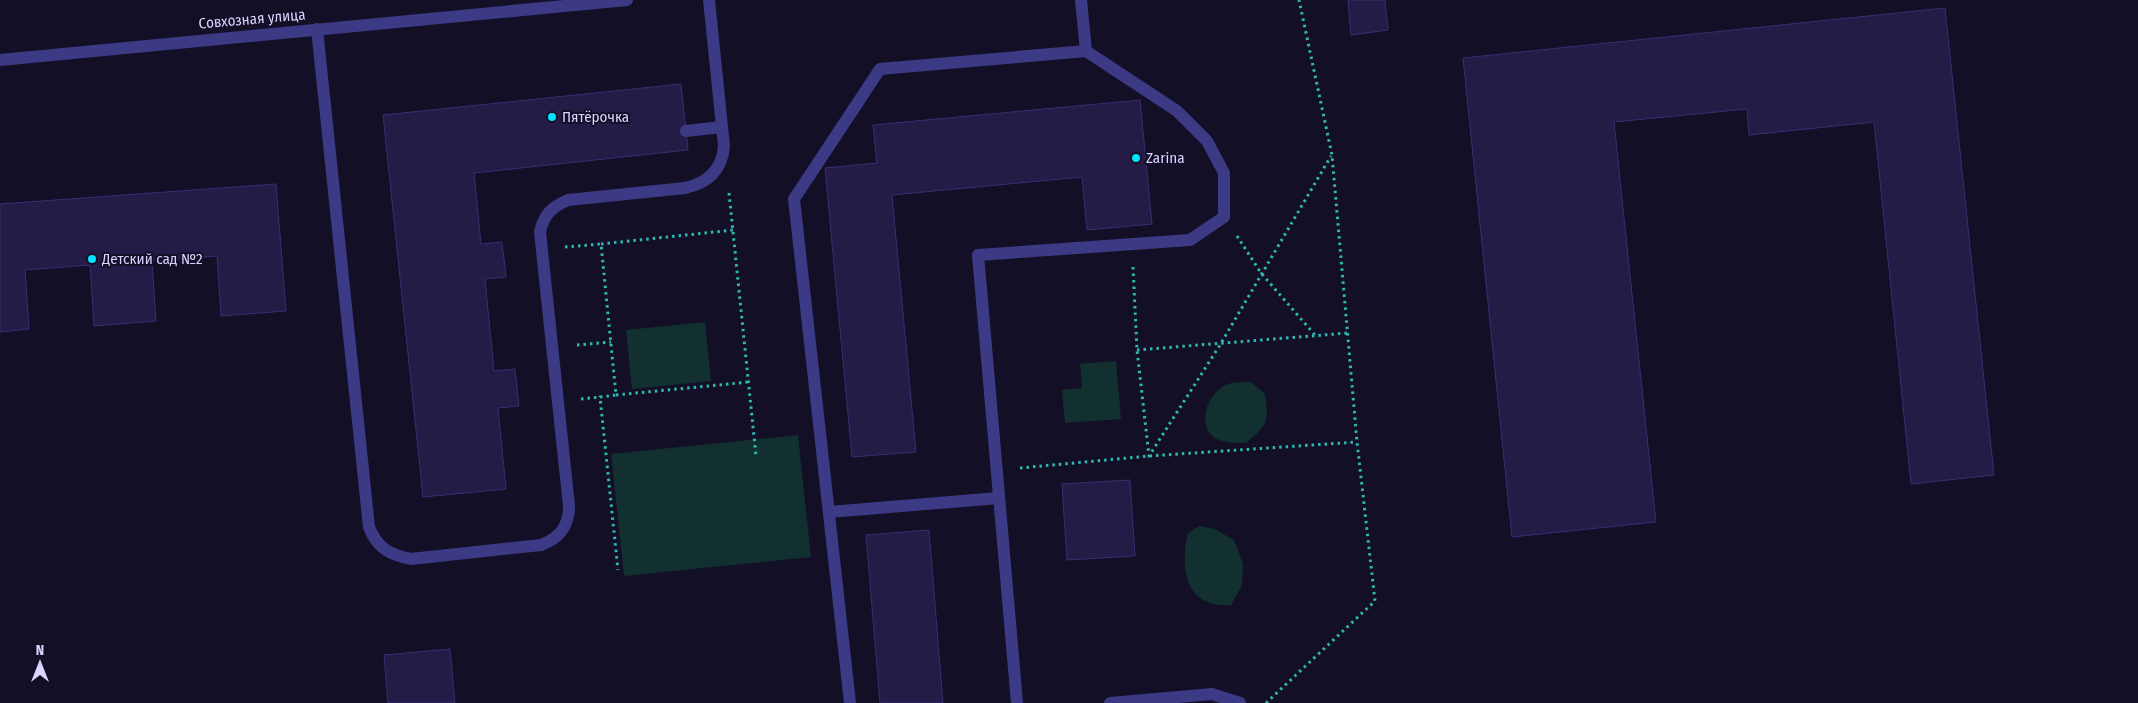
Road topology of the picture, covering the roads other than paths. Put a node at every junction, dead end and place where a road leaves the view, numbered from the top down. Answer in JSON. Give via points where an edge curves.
{"nodes":[{"id":1,"x":627,"y":0,"type":"edge"},
{"id":2,"x":709,"y":0,"type":"edge"},
{"id":3,"x":1081,"y":0,"type":"edge"},
{"id":4,"x":317,"y":29,"type":"junction"},
{"id":5,"x":1086,"y":51,"type":"junction"},
{"id":6,"x":0,"y":60,"type":"edge"},
{"id":7,"x":722,"y":127,"type":"junction"},
{"id":8,"x":686,"y":130,"type":"dead end"},
{"id":9,"x":999,"y":498,"type":"junction"},
{"id":10,"x":829,"y":512,"type":"junction"},
{"id":11,"x":850,"y":703,"type":"edge"},
{"id":12,"x":1017,"y":703,"type":"edge"},
{"id":13,"x":1110,"y":703,"type":"edge"},
{"id":14,"x":1240,"y":703,"type":"edge"}],
"edges":[{"from":1,"to":4,"type":"street","name":"Совхозная улица"},
{"from":2,"to":7,"type":"street"},
{"from":3,"to":5,"type":"street"},
{"from":4,"to":6,"type":"street","name":"Совхозная улица"},
{"from":4,"to":7,"type":"street","via":[[369,527],[376,542],[396,556],[411,558],[541,545],[559,536],[569,516],[569,506],[540,232],[543,220],[555,206],[568,200],[697,186],[715,173],[723,156]]},
{"from":5,"to":9,"type":"street","via":[[1177,111],[1208,141],[1224,173],[1224,217],[1190,240],[978,255]]},
{"from":5,"to":10,"type":"street","via":[[880,69],[794,199]]},
{"from":7,"to":8,"type":"street"},
{"from":9,"to":10,"type":"street"},
{"from":9,"to":12,"type":"street"},
{"from":10,"to":11,"type":"street"},
{"from":13,"to":14,"type":"street","via":[[1212,694]]}]}
